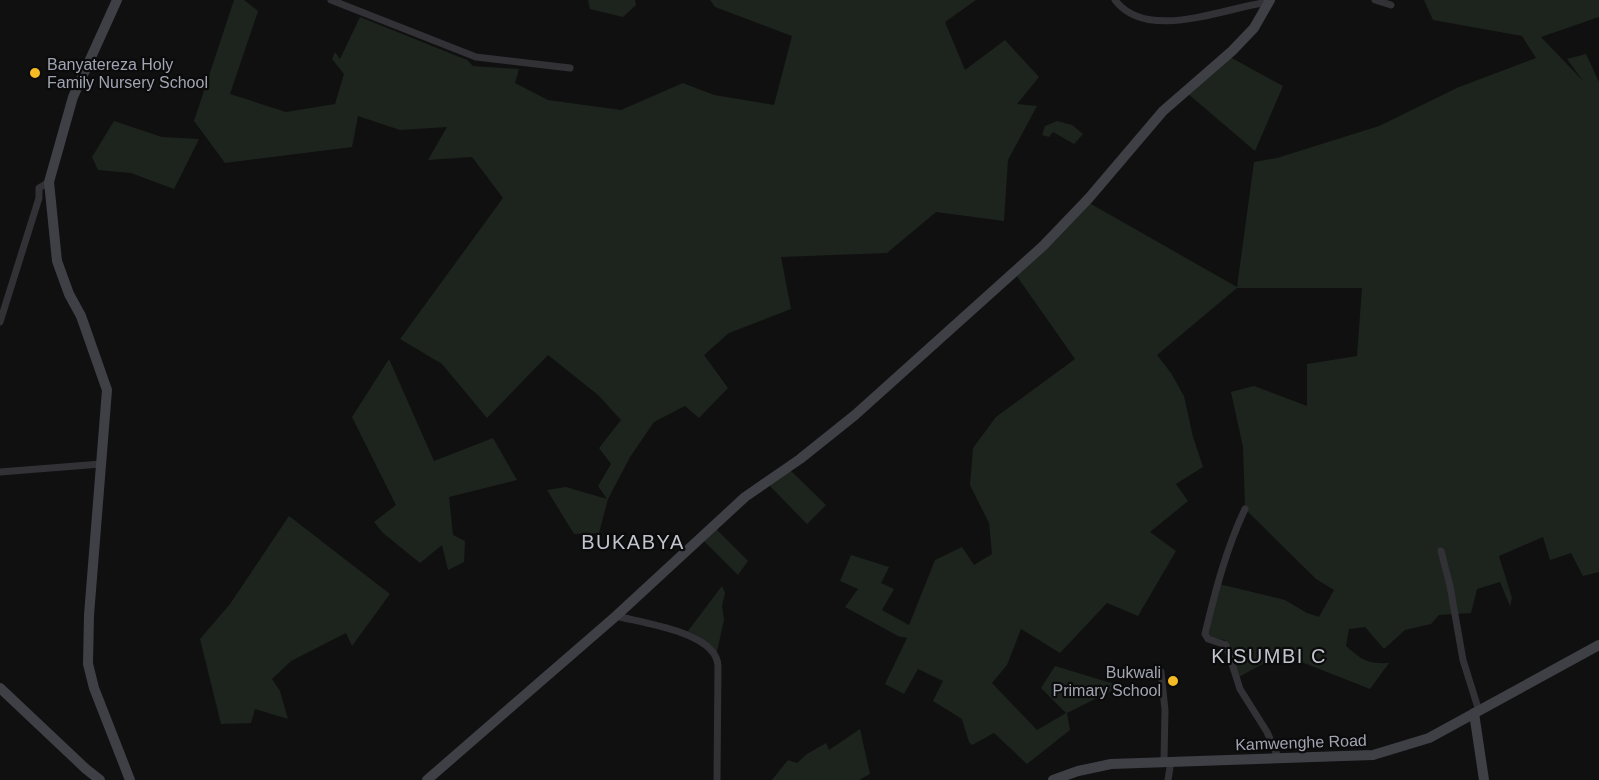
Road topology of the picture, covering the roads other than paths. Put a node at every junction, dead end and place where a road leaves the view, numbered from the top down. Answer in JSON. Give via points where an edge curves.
{"nodes":[{"id":1,"x":117,"y":0,"type":"edge"},
{"id":2,"x":331,"y":0,"type":"edge"},
{"id":3,"x":1115,"y":0,"type":"edge"},
{"id":4,"x":1375,"y":0,"type":"edge"},
{"id":5,"x":1270,"y":1,"type":"edge"},
{"id":6,"x":1390,"y":5,"type":"dead end"},
{"id":7,"x":570,"y":68,"type":"dead end"},
{"id":8,"x":49,"y":182,"type":"junction"},
{"id":9,"x":0,"y":322,"type":"edge"},
{"id":10,"x":101,"y":464,"type":"junction"},
{"id":11,"x":0,"y":472,"type":"edge"},
{"id":12,"x":1245,"y":509,"type":"dead end"},
{"id":13,"x":1441,"y":551,"type":"dead end"},
{"id":14,"x":616,"y":616,"type":"junction"},
{"id":15,"x":1599,"y":645,"type":"edge"},
{"id":16,"x":1161,"y":672,"type":"dead end"},
{"id":17,"x":0,"y":688,"type":"edge"},
{"id":18,"x":1476,"y":712,"type":"junction"},
{"id":19,"x":1278,"y":758,"type":"junction"},
{"id":20,"x":1168,"y":761,"type":"junction"},
{"id":21,"x":100,"y":780,"type":"edge"},
{"id":22,"x":130,"y":780,"type":"edge"},
{"id":23,"x":427,"y":780,"type":"edge"},
{"id":24,"x":717,"y":780,"type":"edge"},
{"id":25,"x":1053,"y":780,"type":"edge"},
{"id":26,"x":1168,"y":780,"type":"edge"},
{"id":27,"x":1484,"y":780,"type":"edge"}],
"edges":[{"from":1,"to":8,"type":"street","via":[[73,98]]},
{"from":2,"to":7,"type":"street","via":[[476,57]]},
{"from":3,"to":5,"type":"street","via":[[1130,14],[1163,20],[1190,19]]},
{"from":4,"to":6,"type":"street"},
{"from":5,"to":14,"type":"street","via":[[1240,44],[1163,111],[1043,246],[855,415],[745,497]]},
{"from":8,"to":9,"type":"street","via":[[39,188]]},
{"from":8,"to":10,"type":"street","via":[[57,261],[106,382]]},
{"from":10,"to":11,"type":"street"},
{"from":10,"to":22,"type":"street","via":[[88,664]]},
{"from":12,"to":19,"type":"street","via":[[1216,588],[1205,634],[1208,639],[1226,645],[1240,689]]},
{"from":13,"to":18,"type":"street"},
{"from":14,"to":23,"type":"street"},
{"from":14,"to":24,"type":"street","via":[[695,638],[716,656]]},
{"from":15,"to":18,"type":"street","name":"Kamwenghe Road"},
{"from":16,"to":20,"type":"street"},
{"from":17,"to":21,"type":"street"},
{"from":18,"to":19,"type":"street","name":"Kamwenghe Road","via":[[1429,738],[1373,755]]},
{"from":18,"to":27,"type":"street"},
{"from":19,"to":20,"type":"street","name":"Kamwenghe Road"},
{"from":20,"to":25,"type":"street","name":"Kamwenghe Road","via":[[1111,764]]},
{"from":20,"to":26,"type":"street"}]}
